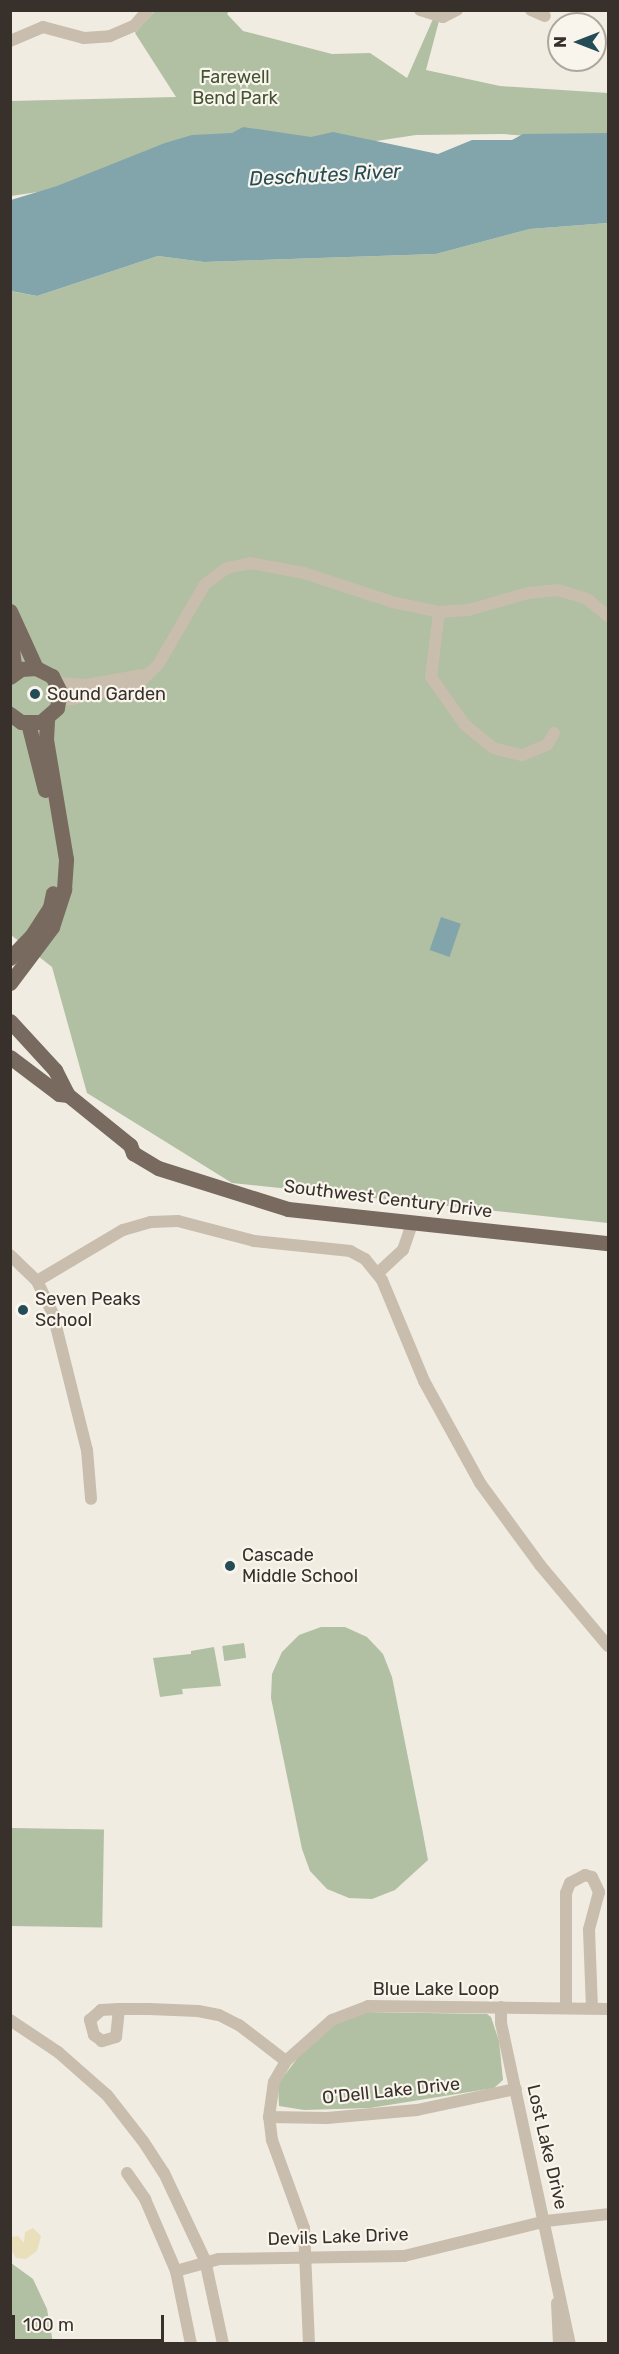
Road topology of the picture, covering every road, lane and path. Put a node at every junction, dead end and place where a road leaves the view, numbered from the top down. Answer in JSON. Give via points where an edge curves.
{"nodes":[{"id":1,"x":148,"y":10,"type":"edge"},
{"id":2,"x":420,"y":10,"type":"edge"},
{"id":3,"x":457,"y":10,"type":"edge"},
{"id":4,"x":531,"y":10,"type":"edge"},
{"id":5,"x":545,"y":16,"type":"dead end"},
{"id":6,"x":10,"y":41,"type":"edge"},
{"id":7,"x":10,"y":611,"type":"edge"},
{"id":8,"x":439,"y":612,"type":"junction"},
{"id":9,"x":609,"y":616,"type":"edge"},
{"id":10,"x":10,"y":633,"type":"edge"},
{"id":11,"x":36,"y":668,"type":"junction"},
{"id":12,"x":149,"y":673,"type":"junction"},
{"id":13,"x":13,"y":675,"type":"edge"},
{"id":14,"x":57,"y":683,"type":"junction"},
{"id":15,"x":59,"y":702,"type":"junction"},
{"id":16,"x":10,"y":714,"type":"edge"},
{"id":17,"x":47,"y":719,"type":"junction"},
{"id":18,"x":28,"y":723,"type":"junction"},
{"id":19,"x":554,"y":733,"type":"dead end"},
{"id":20,"x":10,"y":958,"type":"edge"},
{"id":21,"x":10,"y":982,"type":"edge"},
{"id":22,"x":10,"y":1021,"type":"edge"},
{"id":23,"x":10,"y":1058,"type":"edge"},
{"id":24,"x":69,"y":1095,"type":"junction"},
{"id":25,"x":412,"y":1224,"type":"junction"},
{"id":26,"x":609,"y":1243,"type":"edge"},
{"id":27,"x":10,"y":1255,"type":"edge"},
{"id":28,"x":378,"y":1273,"type":"junction"},
{"id":29,"x":37,"y":1281,"type":"junction"},
{"id":30,"x":91,"y":1499,"type":"dead end"},
{"id":31,"x":609,"y":1646,"type":"edge"},
{"id":32,"x":566,"y":2006,"type":"junction"},
{"id":33,"x":501,"y":2007,"type":"junction"},
{"id":34,"x":592,"y":2007,"type":"junction"},
{"id":35,"x":119,"y":2009,"type":"dead end"},
{"id":36,"x":609,"y":2009,"type":"edge"},
{"id":37,"x":10,"y":2020,"type":"edge"},
{"id":38,"x":286,"y":2061,"type":"junction"},
{"id":39,"x":516,"y":2089,"type":"junction"},
{"id":40,"x":269,"y":2117,"type":"junction"},
{"id":41,"x":127,"y":2173,"type":"dead end"},
{"id":42,"x":609,"y":2214,"type":"edge"},
{"id":43,"x":546,"y":2221,"type":"junction"},
{"id":44,"x":306,"y":2258,"type":"junction"},
{"id":45,"x":205,"y":2260,"type":"junction"},
{"id":46,"x":176,"y":2271,"type":"junction"},
{"id":47,"x":558,"y":2296,"type":"junction"},
{"id":48,"x":191,"y":2343,"type":"edge"},
{"id":49,"x":223,"y":2343,"type":"edge"},
{"id":50,"x":309,"y":2343,"type":"edge"},
{"id":51,"x":559,"y":2343,"type":"edge"},
{"id":52,"x":570,"y":2343,"type":"edge"}],
"edges":[{"from":1,"to":6,"type":"street","via":[[134,26],[110,36],[84,38],[44,27]]},
{"from":2,"to":3,"type":"street","via":[[443,17]]},
{"from":4,"to":5,"type":"street"},
{"from":7,"to":11,"type":"main road"},
{"from":8,"to":9,"type":"street","via":[[468,610],[529,593],[558,590],[587,599]]},
{"from":8,"to":12,"type":"street","via":[[392,602],[284,568],[250,563],[227,568],[205,585],[167,652]]},
{"from":8,"to":19,"type":"street","via":[[431,677],[465,725],[493,747],[522,755],[547,745]]},
{"from":10,"to":13,"type":"main road"},
{"from":11,"to":13,"type":"main road"},
{"from":11,"to":14,"type":"main road"},
{"from":12,"to":14,"type":"street","via":[[86,685]]},
{"from":12,"to":15,"type":"street","via":[[138,684]]},
{"from":14,"to":15,"type":"main road"},
{"from":15,"to":17,"type":"main road"},
{"from":16,"to":18,"type":"main road"},
{"from":17,"to":18,"type":"main road"},
{"from":17,"to":21,"type":"main road","via":[[46,740],[65,843],[64,889],[52,927]]},
{"from":18,"to":20,"type":"main road","via":[[58,851],[50,907],[32,935]]},
{"from":22,"to":24,"type":"main road","name":"Southwest Century Drive","via":[[55,1070]]},
{"from":23,"to":24,"type":"main road","name":"Southwest Century Drive","via":[[59,1094]]},
{"from":24,"to":25,"type":"main road","name":"Southwest Century Drive","via":[[130,1145],[138,1144],[169,1168],[218,1189],[288,1209]]},
{"from":25,"to":26,"type":"main road","name":"Southwest Century Drive"},
{"from":25,"to":28,"type":"street","via":[[403,1250]]},
{"from":27,"to":29,"type":"street"},
{"from":28,"to":29,"type":"street","via":[[350,1251],[254,1240],[178,1221],[123,1230]]},
{"from":28,"to":31,"type":"street","via":[[424,1381],[480,1483],[540,1565]]},
{"from":29,"to":30,"type":"street","via":[[58,1332],[87,1450]]},
{"from":32,"to":33,"type":"street","name":"Blue Lake Loop"},
{"from":32,"to":34,"type":"street","name":"Blue Lake Loop"},
{"from":32,"to":34,"type":"street","via":[[566,1893],[570,1882],[585,1875],[592,1877],[599,1892],[590,1929]]},
{"from":33,"to":38,"type":"street","name":"Blue Lake Loop","via":[[368,2006],[332,2020]]},
{"from":33,"to":39,"type":"street","name":"Lost Lake Drive","via":[[501,2024]]},
{"from":34,"to":36,"type":"street","name":"Blue Lake Loop"},
{"from":35,"to":38,"type":"street","via":[[219,2015],[260,2039]]},
{"from":37,"to":45,"type":"street","via":[[58,2052],[107,2095],[164,2173]]},
{"from":38,"to":40,"type":"street","name":"Blue Lake Loop","via":[[274,2082]]},
{"from":39,"to":40,"type":"street","name":"O'Dell Lake Drive","via":[[417,2110],[327,2118]]},
{"from":39,"to":43,"type":"street","name":"Lost Lake Drive"},
{"from":40,"to":44,"type":"street","name":"Blue Lake Loop","via":[[273,2140],[300,2209]]},
{"from":41,"to":46,"type":"street","via":[[145,2199]]},
{"from":42,"to":43,"type":"street","name":"Devils Lake Drive"},
{"from":43,"to":44,"type":"street","name":"Devils Lake Drive","via":[[404,2256]]},
{"from":43,"to":47,"type":"street","name":"Lost Lake Drive"},
{"from":44,"to":45,"type":"street","name":"Devils Lake Drive"},
{"from":44,"to":50,"type":"street","name":"Blue Lake Loop"},
{"from":45,"to":46,"type":"street","name":"Devils Lake Drive"},
{"from":45,"to":49,"type":"street"},
{"from":46,"to":48,"type":"street"},
{"from":47,"to":51,"type":"street","name":"Lost Lake Drive"},
{"from":47,"to":52,"type":"street","name":"Lost Lake Drive"}]}
